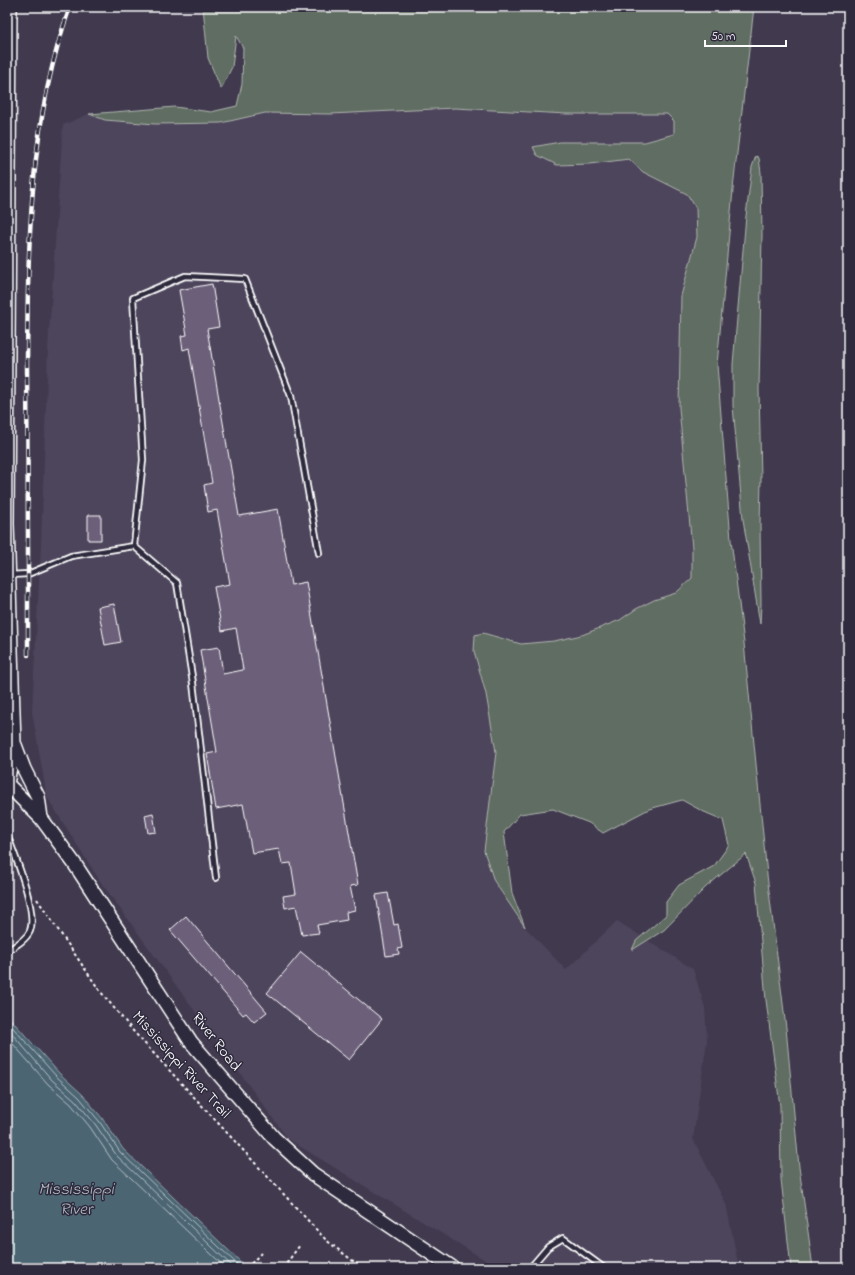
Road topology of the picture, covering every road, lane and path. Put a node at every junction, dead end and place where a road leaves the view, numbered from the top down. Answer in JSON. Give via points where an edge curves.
{"nodes":[{"id":1,"x":10,"y":7,"type":"edge"},
{"id":2,"x":8,"y":201,"type":"edge"},
{"id":3,"x":134,"y":546,"type":"junction"},
{"id":4,"x":319,"y":553,"type":"dead end"},
{"id":5,"x":8,"y":576,"type":"junction"},
{"id":6,"x":10,"y":695,"type":"edge"},
{"id":7,"x":11,"y":748,"type":"edge"},
{"id":8,"x":7,"y":784,"type":"edge"},
{"id":9,"x":41,"y":818,"type":"junction"},
{"id":10,"x":7,"y":834,"type":"edge"},
{"id":11,"x":216,"y":878,"type":"dead end"},
{"id":12,"x":24,"y":880,"type":"junction"},
{"id":13,"x":7,"y":951,"type":"edge"},
{"id":14,"x":300,"y":1244,"type":"dead end"},
{"id":15,"x":261,"y":1253,"type":"dead end"},
{"id":16,"x":247,"y":1268,"type":"edge"},
{"id":17,"x":282,"y":1268,"type":"edge"},
{"id":18,"x":362,"y":1268,"type":"edge"},
{"id":19,"x":453,"y":1268,"type":"edge"},
{"id":20,"x":530,"y":1268,"type":"edge"},
{"id":21,"x":604,"y":1268,"type":"edge"}],
"edges":[{"from":1,"to":2,"type":"main road"},
{"from":2,"to":5,"type":"main road"},
{"from":3,"to":4,"type":"lane","via":[[143,460],[133,298],[186,276],[245,279],[291,396]]},
{"from":3,"to":5,"type":"lane","via":[[71,556],[28,574]]},
{"from":3,"to":11,"type":"lane","via":[[177,583],[193,683]]},
{"from":5,"to":6,"type":"main road"},
{"from":6,"to":7,"type":"main road"},
{"from":7,"to":8,"type":"main road"},
{"from":7,"to":9,"type":"main road","via":[[38,797]]},
{"from":8,"to":9,"type":"main road","name":"River Road"},
{"from":9,"to":19,"type":"main road","name":"River Road","via":[[74,863],[191,1042],[274,1138],[313,1174]]},
{"from":10,"to":12,"type":"lane"},
{"from":12,"to":13,"type":"lane","via":[[31,910],[31,929],[24,939]]},
{"from":12,"to":18,"type":"path","name":"Mississippi River Trail","via":[[100,991],[134,1032],[326,1240]]},
{"from":14,"to":17,"type":"path"},
{"from":15,"to":16,"type":"path"},
{"from":20,"to":21,"type":"lane","via":[[548,1247],[563,1238]]}]}
